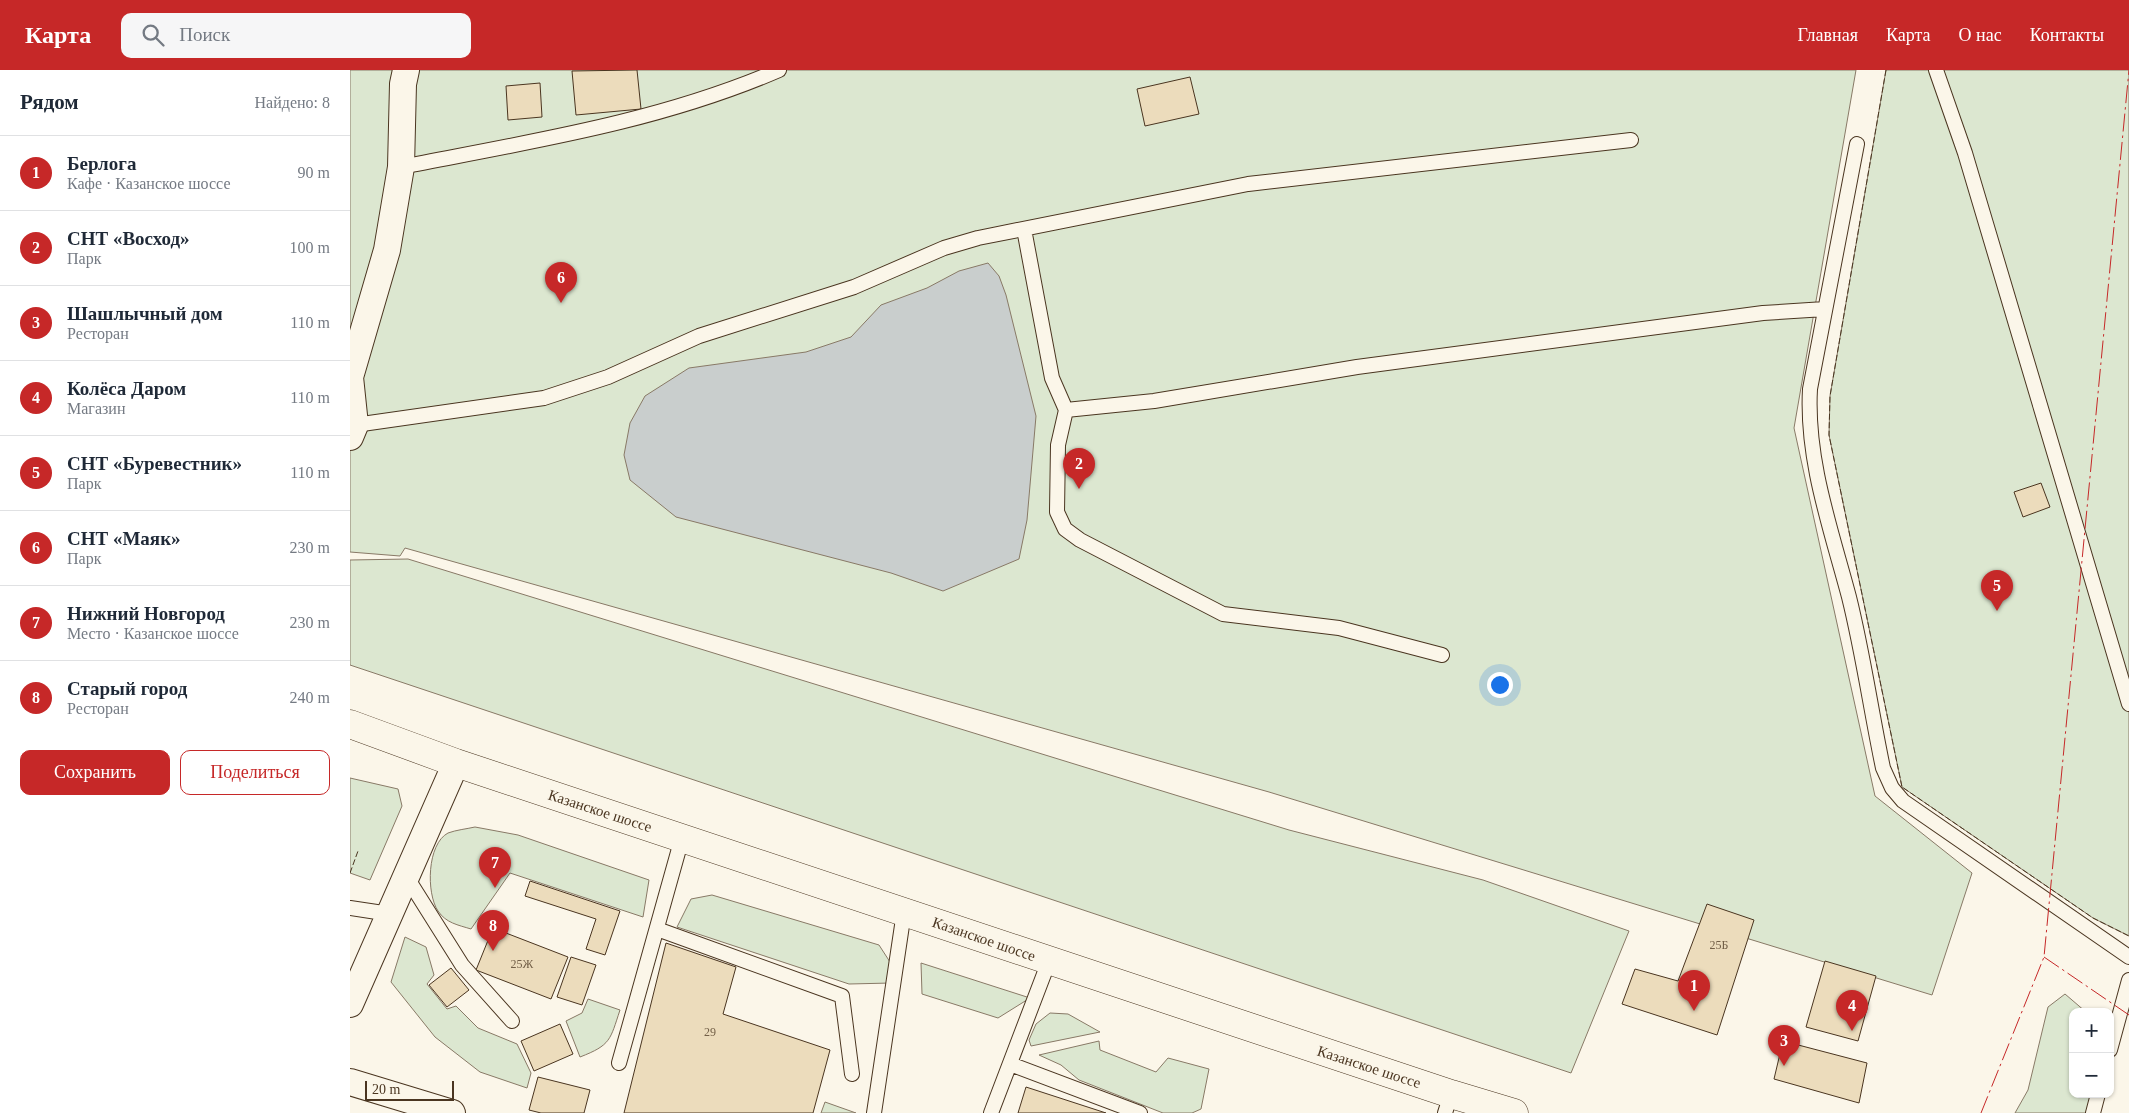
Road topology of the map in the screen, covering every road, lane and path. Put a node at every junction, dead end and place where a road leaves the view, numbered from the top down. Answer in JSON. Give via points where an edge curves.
{"nodes":[{"id":1,"x":406,"y":70,"type":"edge"},
{"id":2,"x":780,"y":70,"type":"edge"},
{"id":3,"x":1936,"y":70,"type":"edge"},
{"id":4,"x":1631,"y":140,"type":"dead end"},
{"id":5,"x":1857,"y":144,"type":"dead end"},
{"id":6,"x":401,"y":167,"type":"junction"},
{"id":7,"x":1024,"y":229,"type":"junction"},
{"id":8,"x":1825,"y":309,"type":"junction"},
{"id":9,"x":1066,"y":410,"type":"junction"},
{"id":10,"x":352,"y":431,"type":"edge"},
{"id":11,"x":1442,"y":655,"type":"dead end"},
{"id":12,"x":2129,"y":704,"type":"edge"},
{"id":13,"x":361,"y":732,"type":"edge"},
{"id":14,"x":456,"y":763,"type":"junction"},
{"id":15,"x":682,"y":838,"type":"junction"},
{"id":16,"x":406,"y":876,"type":"junction"},
{"id":17,"x":350,"y":908,"type":"edge"},
{"id":18,"x":904,"y":912,"type":"junction"},
{"id":19,"x":390,"y":914,"type":"junction"},
{"id":20,"x":657,"y":929,"type":"junction"},
{"id":21,"x":2129,"y":957,"type":"edge"},
{"id":22,"x":1049,"y":961,"type":"junction"},
{"id":23,"x":2129,"y":980,"type":"edge"},
{"id":24,"x":351,"y":999,"type":"edge"},
{"id":25,"x":512,"y":1021,"type":"dead end"},
{"id":26,"x":2114,"y":1035,"type":"edge"},
{"id":27,"x":620,"y":1063,"type":"dead end"},
{"id":28,"x":1010,"y":1064,"type":"junction"},
{"id":29,"x":852,"y":1074,"type":"dead end"},
{"id":30,"x":350,"y":1082,"type":"edge"},
{"id":31,"x":2097,"y":1098,"type":"edge"},
{"id":32,"x":1448,"y":1104,"type":"edge"},
{"id":33,"x":452,"y":1113,"type":"edge"},
{"id":34,"x":874,"y":1113,"type":"edge"},
{"id":35,"x":991,"y":1113,"type":"edge"},
{"id":36,"x":1140,"y":1113,"type":"edge"},
{"id":37,"x":1514,"y":1113,"type":"edge"},
{"id":38,"x":2093,"y":1113,"type":"edge"}],
"edges":[{"from":1,"to":6,"type":"street"},
{"from":2,"to":6,"type":"lane","via":[[735,89],[599,128]]},
{"from":3,"to":12,"type":"lane","via":[[1965,153]]},
{"from":4,"to":7,"type":"lane","via":[[1248,184]]},
{"from":5,"to":8,"type":"lane"},
{"from":6,"to":10,"type":"street","via":[[388,250],[350,377]]},
{"from":7,"to":9,"type":"lane","via":[[1052,378]]},
{"from":7,"to":10,"type":"lane","via":[[944,248],[854,287],[699,336],[608,378],[544,398]]},
{"from":8,"to":9,"type":"lane","via":[[1763,313],[1357,367],[1154,401]]},
{"from":8,"to":21,"type":"lane","via":[[1810,389],[1810,434],[1827,518],[1849,599],[1882,768],[1903,801]]},
{"from":9,"to":11,"type":"lane","via":[[1058,445],[1057,512],[1065,529],[1080,540],[1223,614],[1339,628]]},
{"from":13,"to":14,"type":"main road","name":"Казанское шоссе"},
{"from":14,"to":15,"type":"main road","name":"Казанское шоссе"},
{"from":14,"to":16,"type":"street"},
{"from":15,"to":18,"type":"main road","name":"Казанское шоссе"},
{"from":15,"to":20,"type":"lane"},
{"from":16,"to":19,"type":"street"},
{"from":16,"to":25,"type":"lane","via":[[462,965]]},
{"from":17,"to":19,"type":"lane"},
{"from":18,"to":22,"type":"main road","name":"Казанское шоссе"},
{"from":18,"to":34,"type":"lane"},
{"from":19,"to":24,"type":"street"},
{"from":20,"to":27,"type":"lane"},
{"from":20,"to":29,"type":"lane","via":[[842,996]]},
{"from":22,"to":28,"type":"lane"},
{"from":22,"to":32,"type":"main road","name":"Казанское шоссе"},
{"from":23,"to":26,"type":"lane"},
{"from":28,"to":35,"type":"lane"},
{"from":28,"to":36,"type":"lane"},
{"from":30,"to":33,"type":"street"},
{"from":31,"to":38,"type":"lane"},
{"from":32,"to":37,"type":"main road","name":"Казанское шоссе"}]}
